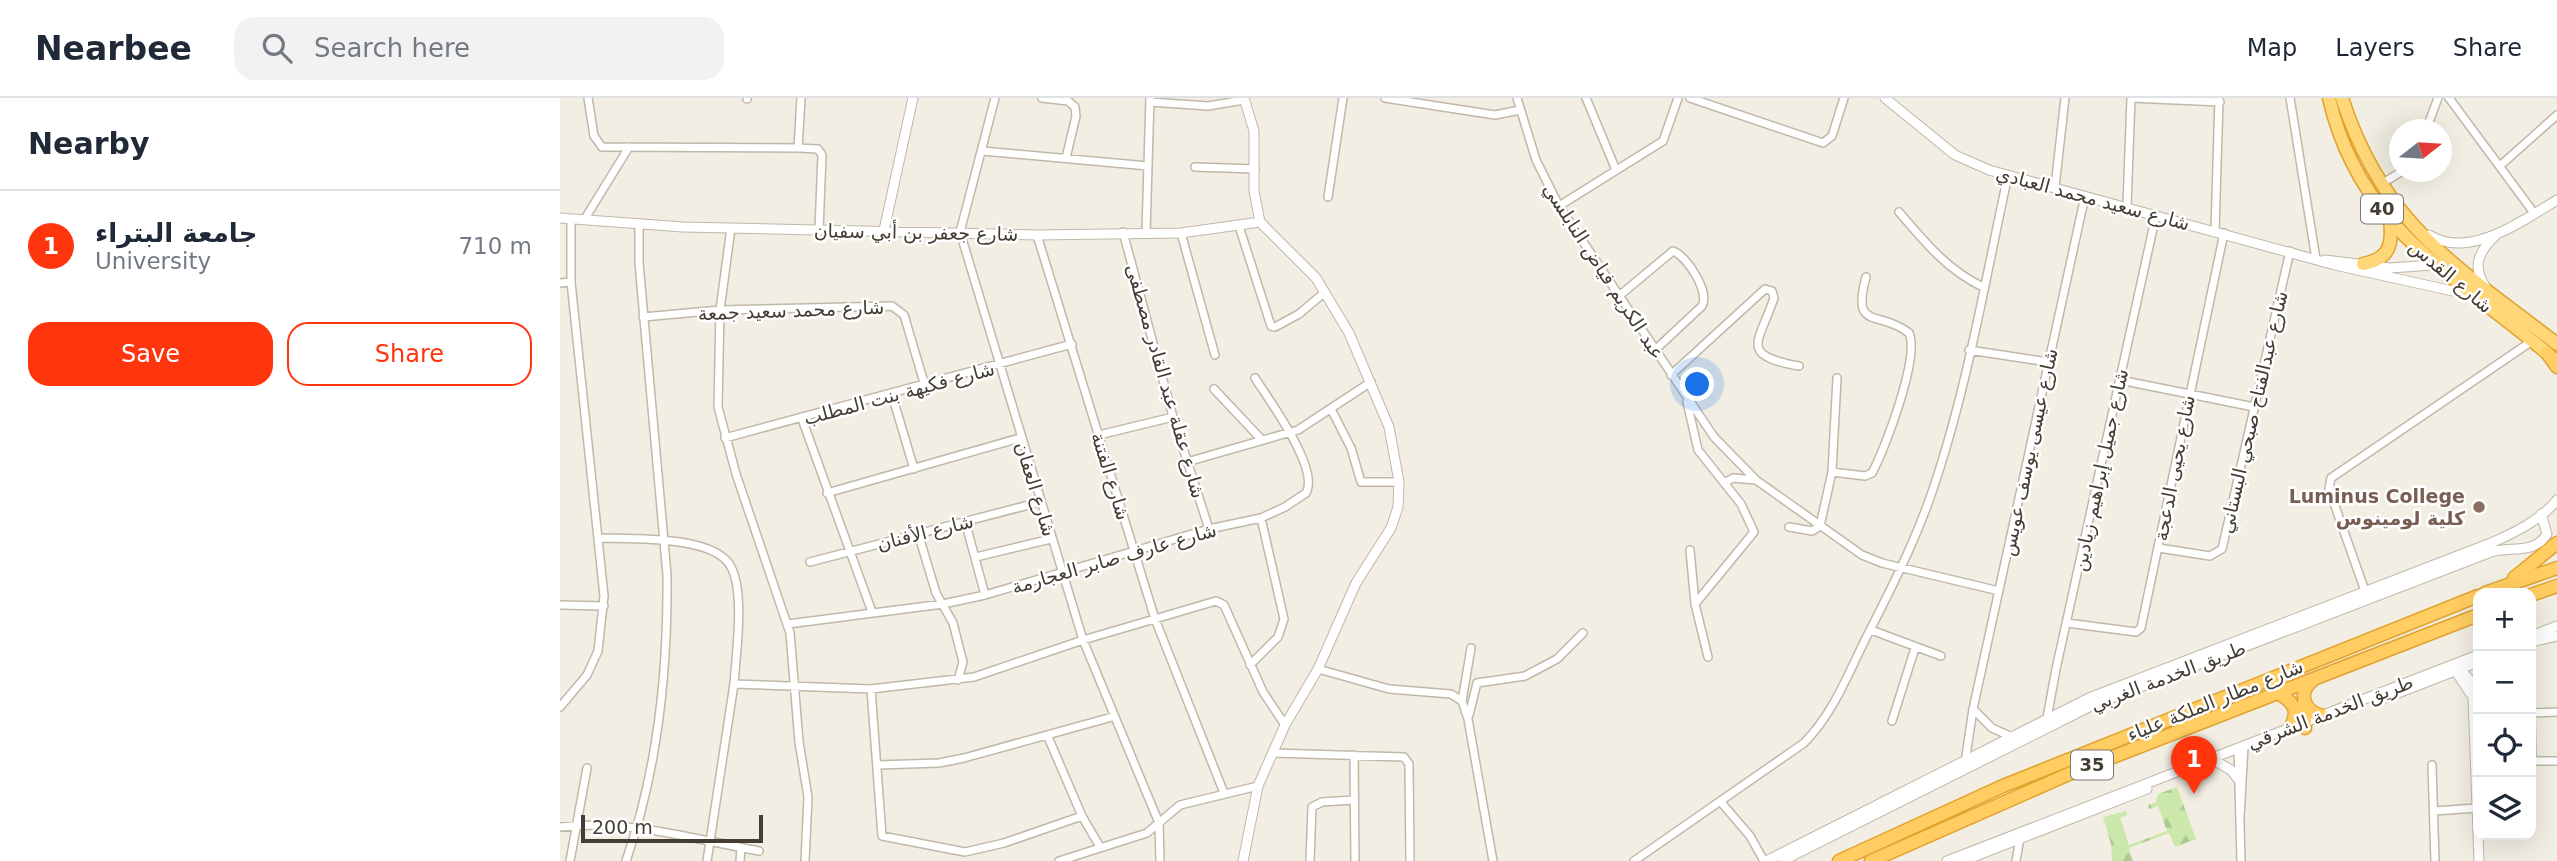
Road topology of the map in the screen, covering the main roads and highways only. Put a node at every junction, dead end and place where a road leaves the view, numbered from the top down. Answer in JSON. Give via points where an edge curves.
{"nodes":[{"id":1,"x":2329,"y":98,"type":"edge"},
{"id":2,"x":2342,"y":98,"type":"edge"},
{"id":3,"x":2356,"y":135,"type":"junction"},
{"id":4,"x":2343,"y":141,"type":"junction"},
{"id":5,"x":2390,"y":219,"type":"junction"},
{"id":6,"x":2438,"y":261,"type":"junction"},
{"id":7,"x":2363,"y":264,"type":"road end"},
{"id":8,"x":2554,"y":356,"type":"edge"},
{"id":9,"x":2557,"y":543,"type":"edge"},
{"id":10,"x":2557,"y":568,"type":"edge"},
{"id":11,"x":2557,"y":586,"type":"edge"},
{"id":12,"x":2499,"y":588,"type":"joint"},
{"id":13,"x":2557,"y":593,"type":"edge"},
{"id":14,"x":2536,"y":595,"type":"edge"},
{"id":15,"x":2536,"y":596,"type":"edge"},
{"id":16,"x":2473,"y":598,"type":"edge"},
{"id":17,"x":2473,"y":617,"type":"edge"},
{"id":18,"x":2316,"y":678,"type":"junction"},
{"id":19,"x":2278,"y":693,"type":"junction"},
{"id":20,"x":2304,"y":702,"type":"junction"},
{"id":21,"x":2322,"y":716,"type":"road end"},
{"id":22,"x":2305,"y":725,"type":"road end"},
{"id":23,"x":2290,"y":728,"type":"road end"},
{"id":24,"x":1839,"y":861,"type":"edge"},
{"id":25,"x":1871,"y":861,"type":"edge"}],
"edges":[{"from":1,"to":4,"type":"highway","name":"شارع القدس","number":"40"},
{"from":2,"to":3,"type":"highway","name":"شارع القدس","number":"40"},
{"from":3,"to":4,"type":"highway","via":[[2347,134]]},
{"from":3,"to":6,"type":"highway","name":"شارع القدس","number":"40","via":[[2380,184]]},
{"from":4,"to":5,"type":"highway","name":"شارع القدس","number":"40","via":[[2358,173]]},
{"from":5,"to":6,"type":"highway","name":"شارع القدس","number":"40"},
{"from":5,"to":7,"type":"highway","via":[[2388,252]]},
{"from":6,"to":8,"type":"highway","name":"شارع القدس","number":"40","via":[[2471,295]]},
{"from":6,"to":8,"type":"highway","name":"شارع القدس","number":"40","via":[[2495,299]]},
{"from":9,"to":12,"type":"highway"},
{"from":10,"to":12,"type":"highway"},
{"from":11,"to":14,"type":"highway"},
{"from":13,"to":15,"type":"highway"},
{"from":16,"to":24,"type":"highway","name":"شارع مطار الملكة علياء","number":"35","via":[[2003,786]]},
{"from":17,"to":18,"type":"highway","name":"شارع مطار الملكة علياء","number":"35"},
{"from":18,"to":19,"type":"highway","name":"شارع مطار الملكة علياء","number":"35"},
{"from":18,"to":20,"type":"highway","via":[[2305,689]]},
{"from":19,"to":23,"type":"highway","via":[[2295,708]]},
{"from":19,"to":25,"type":"highway","name":"شارع مطار الملكة علياء","number":"35","via":[[2011,799]]},
{"from":20,"to":21,"type":"highway"},
{"from":20,"to":22,"type":"highway"}]}
